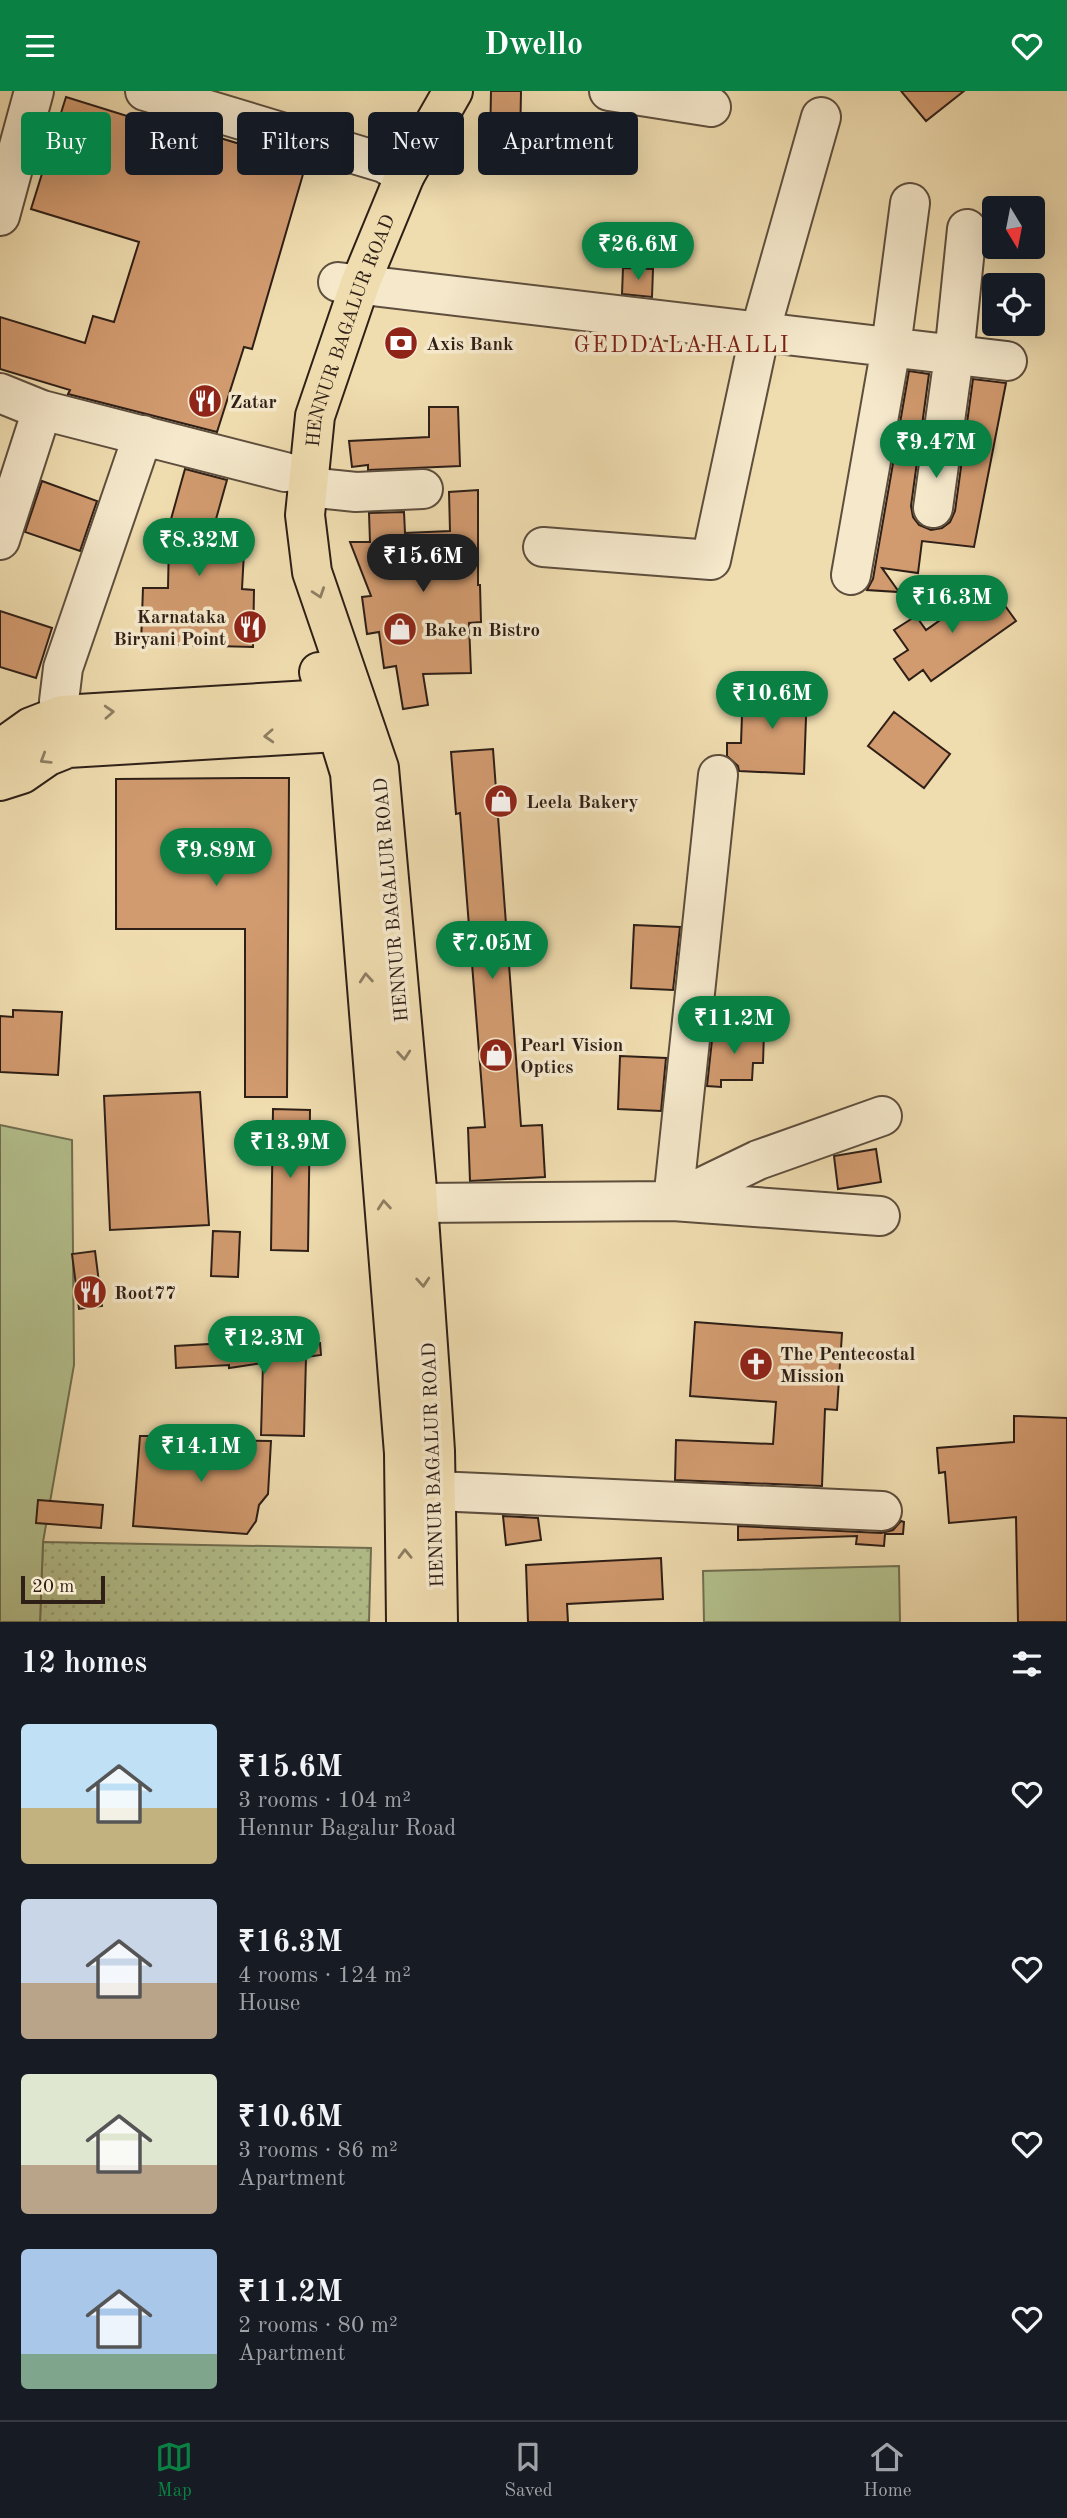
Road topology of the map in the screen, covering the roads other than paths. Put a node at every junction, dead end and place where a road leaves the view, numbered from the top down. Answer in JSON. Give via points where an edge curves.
{"nodes":[{"id":1,"x":34,"y":91,"type":"edge"},
{"id":2,"x":145,"y":91,"type":"edge"},
{"id":3,"x":428,"y":91,"type":"edge"},
{"id":4,"x":453,"y":91,"type":"edge"},
{"id":5,"x":609,"y":91,"type":"edge"},
{"id":6,"x":711,"y":107,"type":"dead end"},
{"id":7,"x":419,"y":112,"type":"edge"},
{"id":8,"x":437,"y":112,"type":"edge"},
{"id":9,"x":821,"y":117,"type":"dead end"},
{"id":10,"x":368,"y":161,"type":"edge"},
{"id":11,"x":392,"y":175,"type":"edge"},
{"id":12,"x":910,"y":203,"type":"dead end"},
{"id":13,"x":0,"y":216,"type":"edge"},
{"id":14,"x":967,"y":229,"type":"dead end"},
{"id":15,"x":349,"y":283,"type":"junction"},
{"id":16,"x":760,"y":332,"type":"junction"},
{"id":17,"x":891,"y":347,"type":"junction"},
{"id":18,"x":954,"y":356,"type":"junction"},
{"id":19,"x":1007,"y":361,"type":"dead end"},
{"id":20,"x":0,"y":393,"type":"edge"},
{"id":21,"x":42,"y":410,"type":"junction"},
{"id":22,"x":143,"y":435,"type":"junction"},
{"id":23,"x":296,"y":479,"type":"junction"},
{"id":24,"x":423,"y":489,"type":"dead end"},
{"id":25,"x":933,"y":508,"type":"dead end"},
{"id":26,"x":0,"y":540,"type":"edge"},
{"id":27,"x":542,"y":547,"type":"dead end"},
{"id":28,"x":851,"y":575,"type":"dead end"},
{"id":29,"x":59,"y":701,"type":"dead end"},
{"id":30,"x":345,"y":712,"type":"junction"},
{"id":31,"x":0,"y":746,"type":"edge"},
{"id":32,"x":718,"y":775,"type":"dead end"},
{"id":33,"x":0,"y":781,"type":"edge"},
{"id":34,"x":882,"y":1116,"type":"dead end"},
{"id":35,"x":673,"y":1201,"type":"junction"},
{"id":36,"x":418,"y":1203,"type":"junction"},
{"id":37,"x":880,"y":1216,"type":"dead end"},
{"id":38,"x":435,"y":1491,"type":"junction"},
{"id":39,"x":882,"y":1511,"type":"dead end"},
{"id":40,"x":406,"y":1622,"type":"edge"},
{"id":41,"x":438,"y":1622,"type":"edge"}],
"edges":[{"from":1,"to":13,"type":"street"},
{"from":2,"to":10,"type":"street"},
{"from":3,"to":7,"type":"main road","name":"HENNUR BAGALUR ROAD"},
{"from":4,"to":8,"type":"main road","name":"HENNUR BAGALUR ROAD"},
{"from":5,"to":6,"type":"street"},
{"from":9,"to":16,"type":"street"},
{"from":11,"to":15,"type":"main road","name":"HENNUR BAGALUR ROAD"},
{"from":12,"to":17,"type":"street"},
{"from":14,"to":18,"type":"street"},
{"from":15,"to":16,"type":"street"},
{"from":15,"to":23,"type":"main road","name":"HENNUR BAGALUR ROAD"},
{"from":16,"to":17,"type":"street"},
{"from":16,"to":27,"type":"street","via":[[710,560]]},
{"from":17,"to":18,"type":"street"},
{"from":17,"to":28,"type":"street"},
{"from":18,"to":19,"type":"street"},
{"from":18,"to":25,"type":"street"},
{"from":20,"to":21,"type":"street"},
{"from":21,"to":22,"type":"street"},
{"from":21,"to":26,"type":"street"},
{"from":22,"to":23,"type":"street"},
{"from":22,"to":29,"type":"street","via":[[63,668]]},
{"from":23,"to":24,"type":"street","via":[[356,492]]},
{"from":23,"to":30,"type":"main road","name":"HENNUR BAGALUR ROAD"},
{"from":31,"to":30,"type":"main road","one_way":true,"via":[[62,715]]},
{"from":30,"to":33,"type":"main road","one_way":true,"via":[[68,748]]},
{"from":30,"to":36,"type":"main road","name":"HENNUR BAGALUR ROAD","one_way":true,"via":[[379,768]]},
{"from":40,"to":30,"type":"main road","name":"HENNUR BAGALUR ROAD","one_way":true,"via":[[404,1453]]},
{"from":32,"to":35,"type":"street"},
{"from":34,"to":35,"type":"street","via":[[758,1160]]},
{"from":35,"to":36,"type":"street"},
{"from":35,"to":37,"type":"street"},
{"from":36,"to":38,"type":"main road","name":"HENNUR BAGALUR ROAD","one_way":true},
{"from":38,"to":39,"type":"street"},
{"from":38,"to":41,"type":"main road","name":"HENNUR BAGALUR ROAD"}]}
